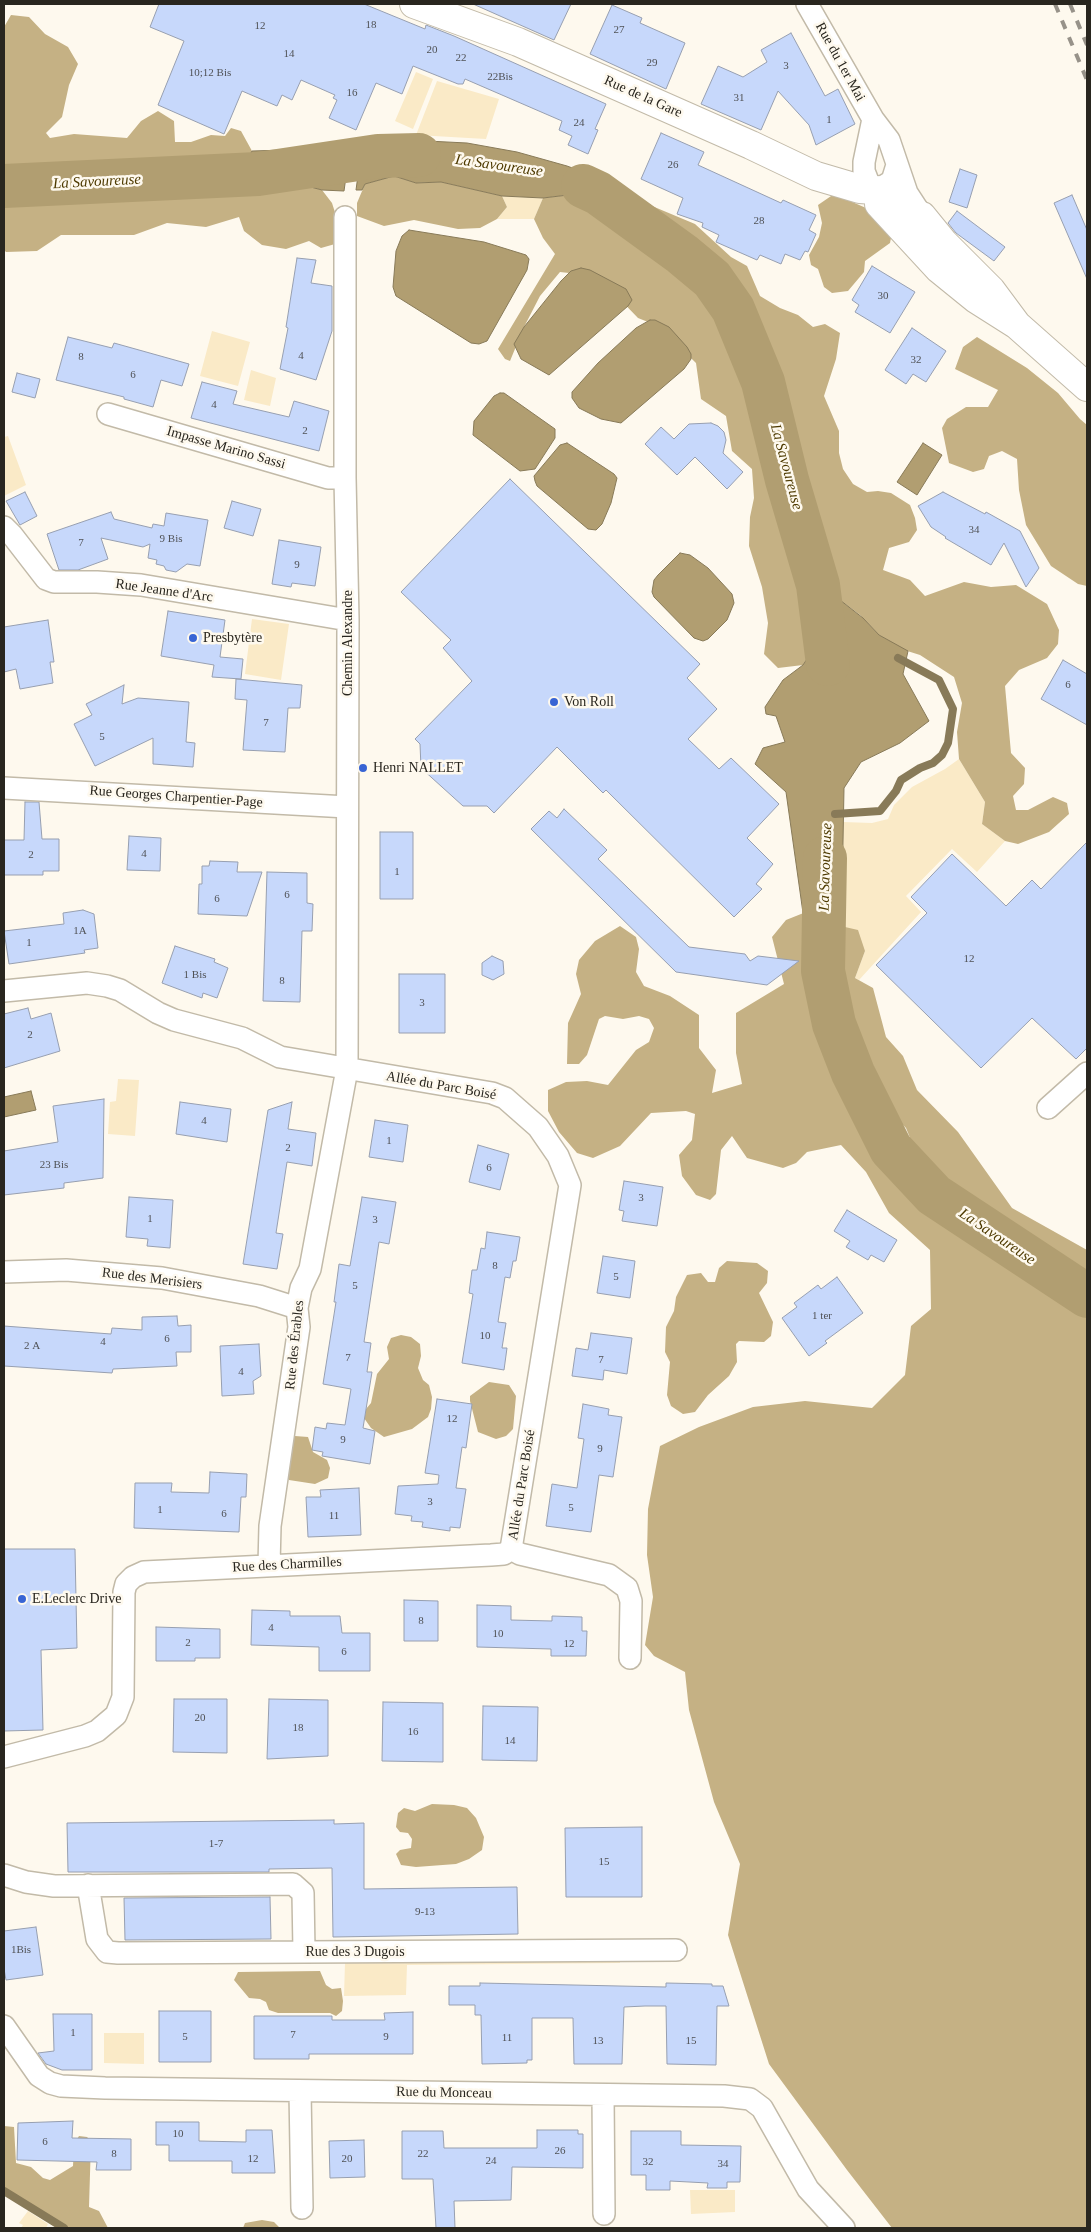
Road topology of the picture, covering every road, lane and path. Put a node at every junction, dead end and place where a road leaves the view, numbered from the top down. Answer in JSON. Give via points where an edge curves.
{"nodes":[{"id":1,"x":414,"y":4,"type":"edge"},
{"id":2,"x":807,"y":4,"type":"edge"},
{"id":3,"x":873,"y":119,"type":"junction"},
{"id":4,"x":896,"y":165,"type":"junction"},
{"id":5,"x":871,"y":189,"type":"junction"},
{"id":6,"x":922,"y":216,"type":"junction"},
{"id":7,"x":345,"y":217,"type":"dead end"},
{"id":8,"x":1017,"y":325,"type":"junction"},
{"id":9,"x":1087,"y":387,"type":"edge"},
{"id":10,"x":108,"y":414,"type":"dead end"},
{"id":11,"x":345,"y":478,"type":"junction"},
{"id":12,"x":4,"y":527,"type":"edge"},
{"id":13,"x":348,"y":620,"type":"junction"},
{"id":14,"x":4,"y":788,"type":"edge"},
{"id":15,"x":347,"y":807,"type":"junction"},
{"id":16,"x":4,"y":991,"type":"edge"},
{"id":17,"x":347,"y":1069,"type":"junction"},
{"id":18,"x":1087,"y":1073,"type":"edge"},
{"id":19,"x":1048,"y":1108,"type":"dead end"},
{"id":20,"x":4,"y":1272,"type":"edge"},
{"id":21,"x":297,"y":1308,"type":"junction"},
{"id":22,"x":511,"y":1549,"type":"junction"},
{"id":23,"x":269,"y":1566,"type":"junction"},
{"id":24,"x":630,"y":1658,"type":"dead end"},
{"id":25,"x":4,"y":1757,"type":"edge"},
{"id":26,"x":4,"y":1875,"type":"edge"},
{"id":27,"x":88,"y":1885,"type":"junction"},
{"id":28,"x":676,"y":1950,"type":"dead end"},
{"id":29,"x":304,"y":1952,"type":"junction"},
{"id":30,"x":4,"y":2026,"type":"edge"},
{"id":31,"x":300,"y":2091,"type":"junction"},
{"id":32,"x":603,"y":2095,"type":"junction"},
{"id":33,"x":302,"y":2208,"type":"dead end"},
{"id":34,"x":604,"y":2214,"type":"dead end"},
{"id":35,"x":844,"y":2228,"type":"edge"}],
"edges":[{"from":1,"to":5,"type":"street","name":"Rue de la Gare","via":[[518,42],[816,176],[860,189]]},
{"from":2,"to":3,"type":"street","name":"Rue du 1er Mai"},
{"from":3,"to":4,"type":"street","name":"Rue du 1er Mai","via":[[889,140]]},
{"from":3,"to":5,"type":"street","via":[[864,162]]},
{"from":4,"to":5,"type":"street","via":[[892,181]]},
{"from":4,"to":6,"type":"street","name":"Rue du 1er Mai","via":[[907,193]]},
{"from":5,"to":6,"type":"street","name":"Rue de la Gare","via":[[886,191],[904,212]]},
{"from":5,"to":8,"type":"street","name":"Rue de la Gare","via":[[883,209],[939,269],[976,299]]},
{"from":6,"to":8,"type":"street","name":"Rue de la Gare","via":[[991,290]]},
{"from":7,"to":11,"type":"street","name":"Chemin Alexandre"},
{"from":8,"to":9,"type":"street","name":"Rue de la Gare"},
{"from":10,"to":11,"type":"street","name":"Impasse Marino Sassi","via":[[328,478]]},
{"from":11,"to":13,"type":"street","name":"Chemin Alexandre"},
{"from":12,"to":13,"type":"street","name":"Rue Jeanne d'Arc","via":[[46,579],[54,582],[141,585]]},
{"from":13,"to":15,"type":"street","name":"Chemin Alexandre"},
{"from":14,"to":15,"type":"street","name":"Rue Georges Charpentier-Page"},
{"from":15,"to":17,"type":"street","name":"Chemin Alexandre"},
{"from":16,"to":17,"type":"street","name":"Allée du Parc Boisé","via":[[88,984],[107,986],[174,1020],[242,1038],[280,1057]]},
{"from":17,"to":21,"type":"street","name":"Rue des Érables","via":[[310,1269],[301,1288]]},
{"from":17,"to":22,"type":"street","name":"Allée du Parc Boisé","via":[[492,1093],[505,1098],[538,1127],[558,1156],[570,1185]]},
{"from":18,"to":19,"type":"street"},
{"from":20,"to":21,"type":"street","name":"Rue des Merisiers","via":[[66,1270],[162,1278],[259,1296]]},
{"from":21,"to":23,"type":"street","name":"Rue des Érables","via":[[299,1327],[270,1526]]},
{"from":22,"to":23,"type":"street","name":"Rue des Charmilles","via":[[504,1554],[491,1555]]},
{"from":22,"to":24,"type":"street","via":[[520,1554],[609,1575],[627,1588]]},
{"from":23,"to":25,"type":"street","name":"Rue des Charmilles","via":[[144,1572],[133,1577],[124,1592],[123,1697],[116,1715],[86,1736]]},
{"from":26,"to":27,"type":"street","via":[[54,1886]]},
{"from":27,"to":29,"type":"street","name":"Rue des 3 Dugois","via":[[97,1939],[107,1952]]},
{"from":27,"to":29,"type":"street","via":[[292,1884],[303,1893]]},
{"from":28,"to":29,"type":"street","name":"Rue des 3 Dugois"},
{"from":30,"to":31,"type":"street","name":"Rue du Monceau","via":[[39,2076],[61,2086]]},
{"from":31,"to":32,"type":"street","name":"Rue du Monceau"},
{"from":31,"to":33,"type":"street"},
{"from":32,"to":34,"type":"street"},
{"from":32,"to":35,"type":"street","name":"Rue du Monceau","via":[[750,2099],[762,2108],[808,2189]]}]}
